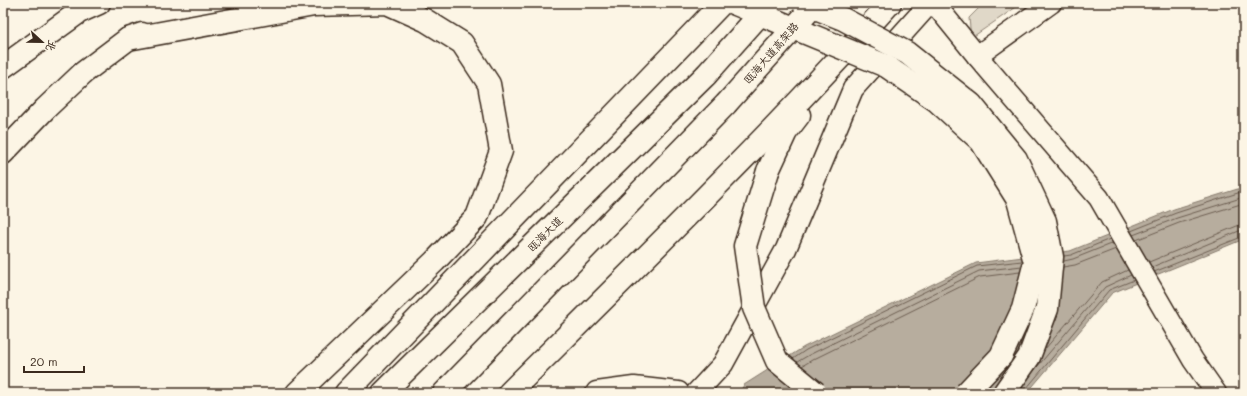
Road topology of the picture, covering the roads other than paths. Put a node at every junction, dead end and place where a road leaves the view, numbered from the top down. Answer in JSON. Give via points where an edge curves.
{"nodes":[{"id":1,"x":99,"y":3,"type":"edge"},
{"id":2,"x":245,"y":3,"type":"edge"},
{"id":3,"x":722,"y":3,"type":"edge"},
{"id":4,"x":733,"y":3,"type":"edge"},
{"id":5,"x":770,"y":3,"type":"edge"},
{"id":6,"x":803,"y":3,"type":"edge"},
{"id":7,"x":816,"y":3,"type":"edge"},
{"id":8,"x":890,"y":3,"type":"edge"},
{"id":9,"x":930,"y":3,"type":"edge"},
{"id":10,"x":934,"y":3,"type":"edge"},
{"id":11,"x":1051,"y":3,"type":"edge"},
{"id":12,"x":128,"y":39,"type":"junction"},
{"id":13,"x":977,"y":56,"type":"junction"},
{"id":14,"x":836,"y":63,"type":"junction"},
{"id":15,"x":3,"y":67,"type":"edge"},
{"id":16,"x":3,"y":153,"type":"edge"},
{"id":17,"x":297,"y":393,"type":"edge"},
{"id":18,"x":346,"y":393,"type":"edge"},
{"id":19,"x":383,"y":393,"type":"edge"},
{"id":20,"x":444,"y":393,"type":"edge"},
{"id":21,"x":509,"y":393,"type":"edge"},
{"id":22,"x":597,"y":393,"type":"edge"},
{"id":23,"x":678,"y":393,"type":"edge"},
{"id":24,"x":696,"y":393,"type":"edge"},
{"id":25,"x":816,"y":393,"type":"edge"},
{"id":26,"x":966,"y":393,"type":"edge"},
{"id":27,"x":1004,"y":393,"type":"edge"},
{"id":28,"x":1216,"y":393,"type":"edge"}],
"edges":[{"from":1,"to":15,"type":"main road","via":[[79,12]]},
{"from":2,"to":12,"type":"main road"},
{"from":3,"to":18,"type":"main road"},
{"from":4,"to":26,"type":"main road","bridge":true,"via":[[886,66],[938,101],[981,141],[1018,200],[1035,262],[1023,309],[1001,356]]},
{"from":5,"to":19,"type":"main road","name":"瓯海大道","bridge":true,"via":[[706,75]]},
{"from":6,"to":27,"type":"main road","bridge":true,"via":[[842,19],[908,53],[971,104],[1016,159],[1045,221],[1052,257],[1047,309],[1029,357]]},
{"from":7,"to":20,"type":"main road","name":"瓯海大道高架路","bridge":true,"via":[[726,104]]},
{"from":8,"to":14,"type":"main road"},
{"from":9,"to":24,"type":"street","via":[[854,89],[786,250],[723,364]]},
{"from":10,"to":13,"type":"street"},
{"from":11,"to":13,"type":"street"},
{"from":12,"to":16,"type":"main road","via":[[83,73]]},
{"from":12,"to":17,"type":"main road","via":[[314,5],[387,3],[425,20],[462,43],[489,84],[501,151],[477,217],[435,261]]},
{"from":13,"to":28,"type":"street","via":[[1099,198],[1193,360]]},
{"from":14,"to":21,"type":"main road"},
{"from":14,"to":25,"type":"main road","bridge":true,"via":[[786,132],[768,171],[745,246],[754,308],[777,361]]},
{"from":22,"to":23,"type":"main road","via":[[634,388]]}]}
